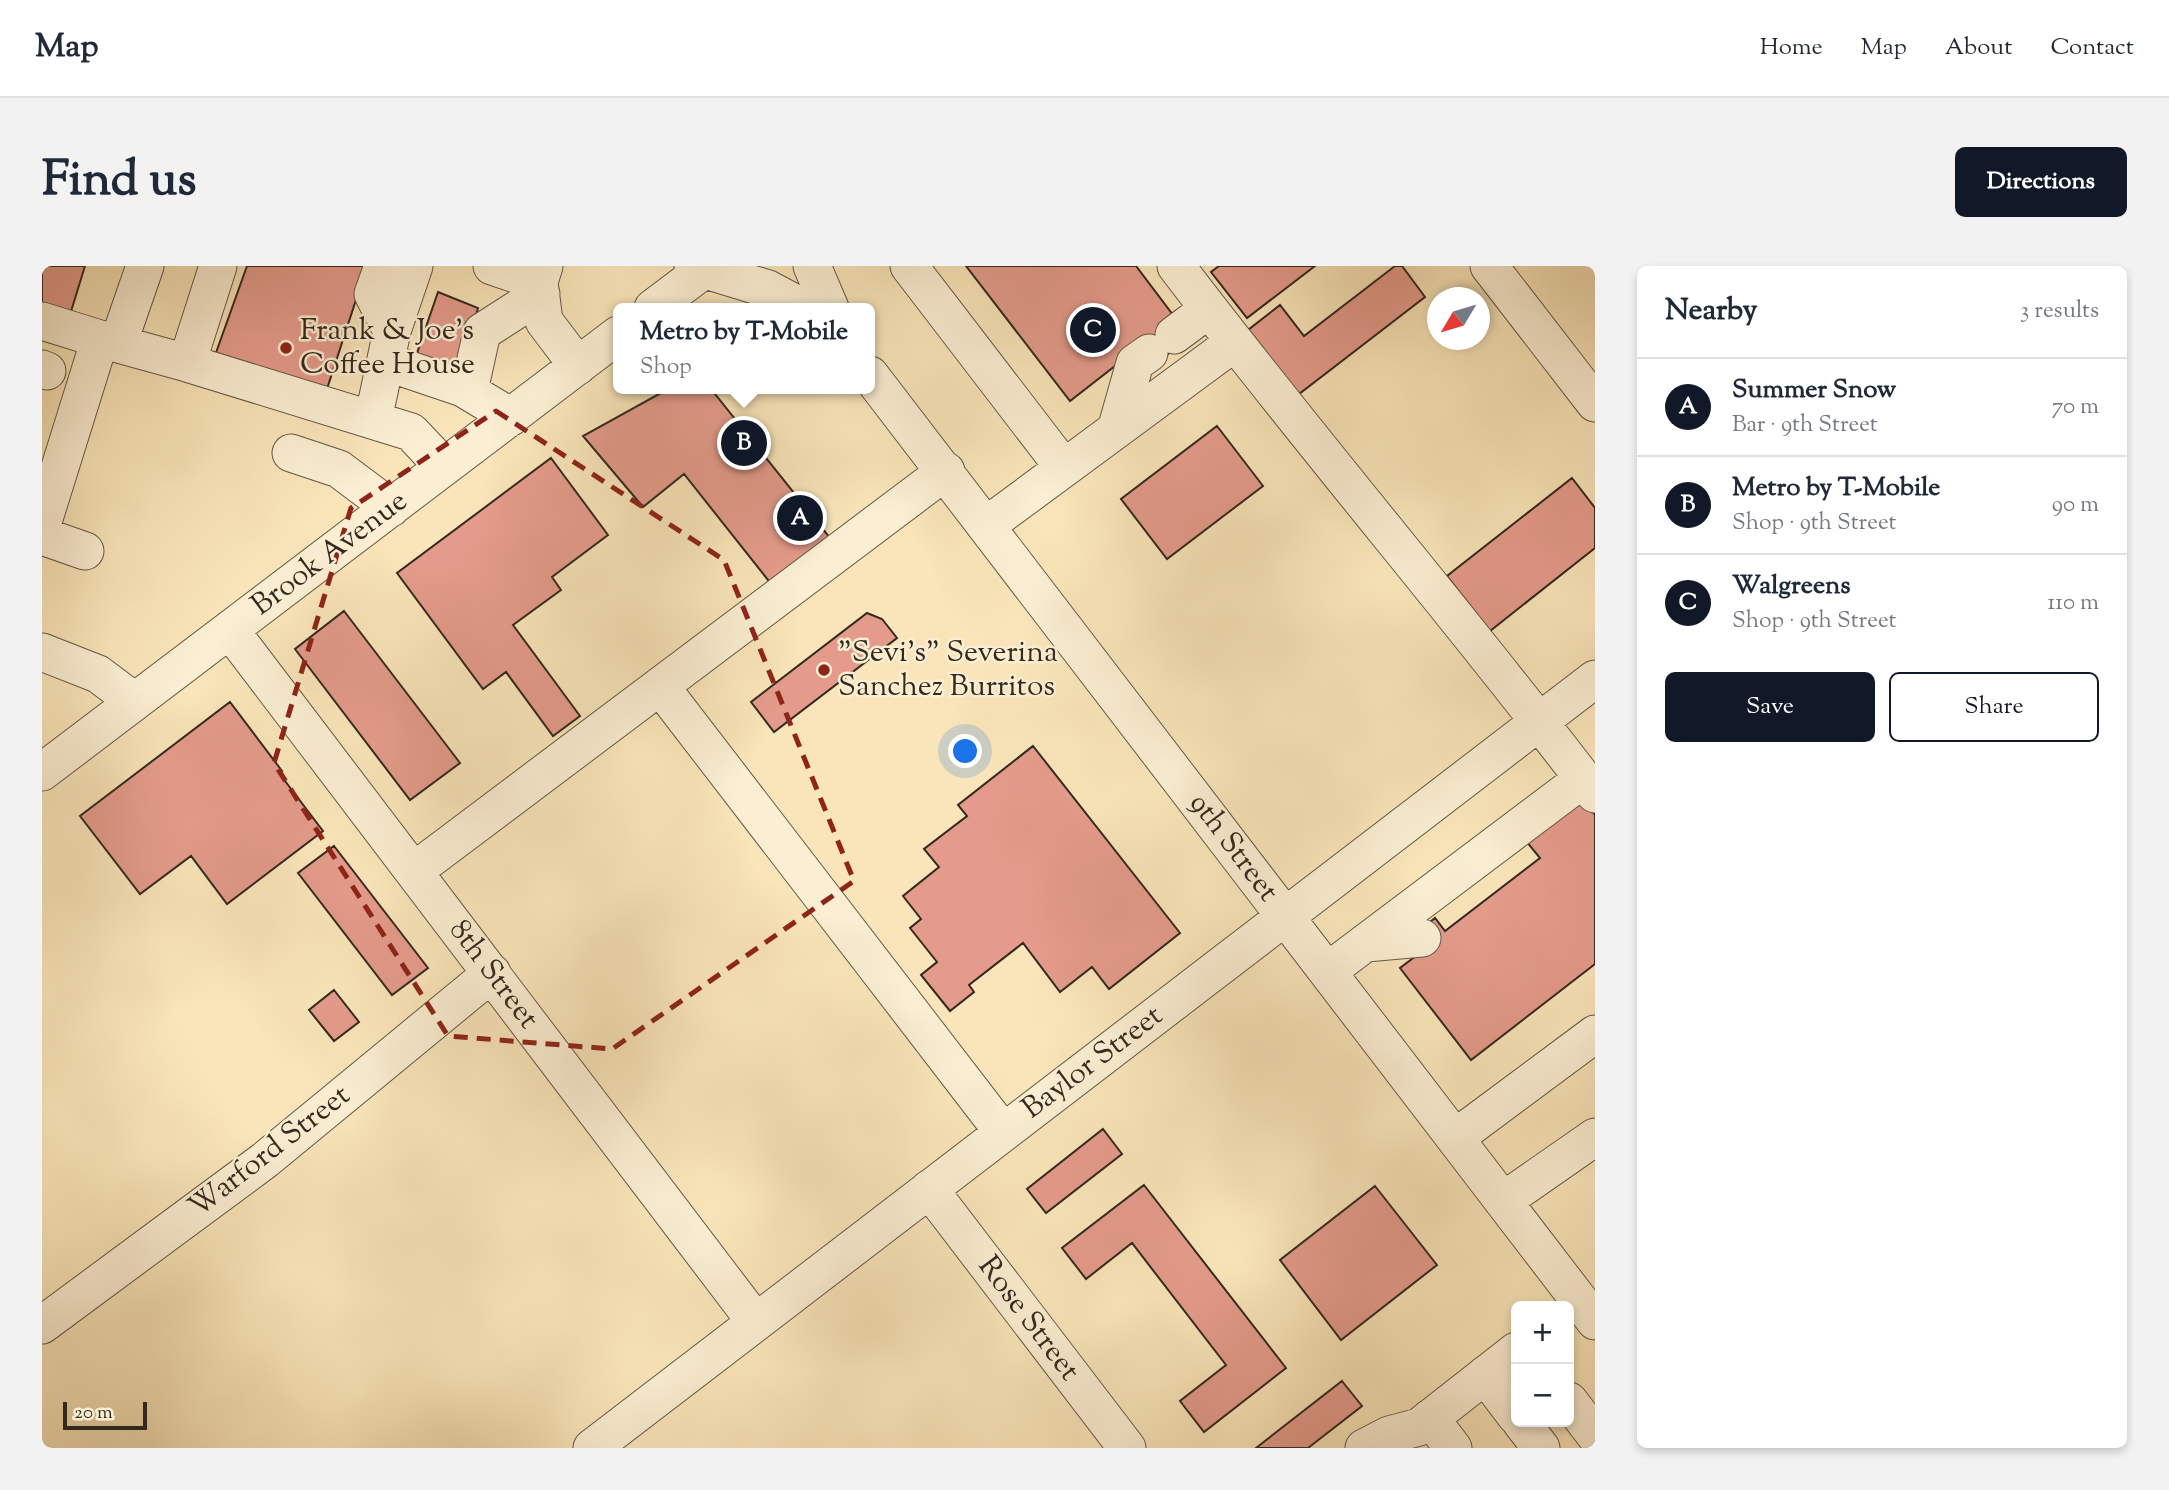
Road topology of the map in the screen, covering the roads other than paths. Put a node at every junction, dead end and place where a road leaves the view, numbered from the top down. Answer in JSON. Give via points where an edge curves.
{"nodes":[{"id":1,"x":145,"y":266,"type":"edge"},
{"id":2,"x":218,"y":266,"type":"edge"},
{"id":3,"x":383,"y":266,"type":"edge"},
{"id":4,"x":414,"y":266,"type":"edge"},
{"id":5,"x":492,"y":266,"type":"edge"},
{"id":6,"x":812,"y":266,"type":"edge"},
{"id":7,"x":909,"y":266,"type":"edge"},
{"id":8,"x":1176,"y":266,"type":"edge"},
{"id":9,"x":1489,"y":266,"type":"edge"},
{"id":10,"x":702,"y":267,"type":"edge"},
{"id":11,"x":541,"y":281,"type":"edge"},
{"id":12,"x":659,"y":303,"type":"edge"},
{"id":13,"x":795,"y":303,"type":"edge"},
{"id":14,"x":828,"y":303,"type":"edge"},
{"id":15,"x":1209,"y":309,"type":"junction"},
{"id":16,"x":42,"y":321,"type":"edge"},
{"id":17,"x":613,"y":339,"type":"edge"},
{"id":18,"x":109,"y":342,"type":"junction"},
{"id":19,"x":1235,"y":342,"type":"junction"},
{"id":20,"x":389,"y":346,"type":"junction"},
{"id":21,"x":187,"y":363,"type":"junction"},
{"id":22,"x":578,"y":366,"type":"junction"},
{"id":23,"x":875,"y":381,"type":"edge"},
{"id":24,"x":469,"y":391,"type":"junction"},
{"id":25,"x":1595,"y":403,"type":"edge"},
{"id":26,"x":511,"y":416,"type":"junction"},
{"id":27,"x":373,"y":420,"type":"junction"},
{"id":28,"x":1116,"y":430,"type":"junction"},
{"id":29,"x":291,"y":453,"type":"dead end"},
{"id":30,"x":444,"y":467,"type":"junction"},
{"id":31,"x":1064,"y":467,"type":"junction"},
{"id":32,"x":946,"y":471,"type":"junction"},
{"id":33,"x":391,"y":508,"type":"junction"},
{"id":34,"x":42,"y":525,"type":"edge"},
{"id":35,"x":987,"y":525,"type":"junction"},
{"id":36,"x":42,"y":536,"type":"edge"},
{"id":37,"x":85,"y":551,"type":"dead end"},
{"id":38,"x":230,"y":630,"type":"junction"},
{"id":39,"x":42,"y":653,"type":"edge"},
{"id":40,"x":1595,"y":679,"type":"edge"},
{"id":41,"x":660,"y":686,"type":"junction"},
{"id":42,"x":134,"y":701,"type":"junction"},
{"id":43,"x":1540,"y":722,"type":"junction"},
{"id":44,"x":42,"y":772,"type":"edge"},
{"id":45,"x":1589,"y":787,"type":"edge"},
{"id":46,"x":414,"y":871,"type":"junction"},
{"id":47,"x":1446,"y":883,"type":"junction"},
{"id":48,"x":1285,"y":916,"type":"junction"},
{"id":49,"x":1366,"y":943,"type":"junction"},
{"id":50,"x":1328,"y":971,"type":"junction"},
{"id":51,"x":492,"y":973,"type":"junction"},
{"id":52,"x":1595,"y":1034,"type":"edge"},
{"id":53,"x":1003,"y":1132,"type":"junction"},
{"id":54,"x":1595,"y":1137,"type":"edge"},
{"id":55,"x":1455,"y":1138,"type":"junction"},
{"id":56,"x":929,"y":1189,"type":"junction"},
{"id":57,"x":1503,"y":1201,"type":"junction"},
{"id":58,"x":1581,"y":1311,"type":"edge"},
{"id":59,"x":755,"y":1321,"type":"junction"},
{"id":60,"x":42,"y":1325,"type":"edge"},
{"id":61,"x":1511,"y":1355,"type":"edge"},
{"id":62,"x":1485,"y":1375,"type":"junction"},
{"id":63,"x":1574,"y":1408,"type":"edge"},
{"id":64,"x":1511,"y":1409,"type":"edge"},
{"id":65,"x":1430,"y":1418,"type":"junction"},
{"id":66,"x":1525,"y":1427,"type":"edge"},
{"id":67,"x":1595,"y":1435,"type":"edge"},
{"id":68,"x":592,"y":1448,"type":"edge"},
{"id":69,"x":1127,"y":1448,"type":"edge"},
{"id":70,"x":1364,"y":1448,"type":"edge"},
{"id":71,"x":1453,"y":1448,"type":"edge"},
{"id":72,"x":1541,"y":1448,"type":"edge"}],
"edges":[{"from":1,"to":18,"type":"street"},
{"from":2,"to":21,"type":"street"},
{"from":3,"to":20,"type":"street","via":[[373,294]]},
{"from":4,"to":20,"type":"street"},
{"from":5,"to":11,"type":"street"},
{"from":6,"to":14,"type":"street"},
{"from":7,"to":31,"type":"street"},
{"from":8,"to":15,"type":"street"},
{"from":9,"to":25,"type":"street"},
{"from":10,"to":12,"type":"street"},
{"from":10,"to":13,"type":"street"},
{"from":11,"to":22,"type":"street","via":[[544,321]]},
{"from":11,"to":24,"type":"street","via":[[482,332]]},
{"from":15,"to":19,"type":"street"},
{"from":15,"to":28,"type":"street","via":[[1135,363]]},
{"from":16,"to":18,"type":"street"},
{"from":17,"to":22,"type":"street","name":"Brook Avenue"},
{"from":18,"to":21,"type":"street"},
{"from":18,"to":34,"type":"street"},
{"from":19,"to":28,"type":"street"},
{"from":19,"to":43,"type":"street"},
{"from":20,"to":24,"type":"street"},
{"from":20,"to":27,"type":"street"},
{"from":21,"to":27,"type":"street"},
{"from":22,"to":26,"type":"street","name":"Brook Avenue"},
{"from":23,"to":32,"type":"street","name":"9th Street"},
{"from":24,"to":26,"type":"street"},
{"from":26,"to":30,"type":"street","name":"Brook Avenue"},
{"from":27,"to":30,"type":"street","via":[[411,432]]},
{"from":28,"to":31,"type":"street"},
{"from":29,"to":33,"type":"street","via":[[339,469]]},
{"from":30,"to":33,"type":"street","name":"Brook Avenue"},
{"from":31,"to":35,"type":"street"},
{"from":32,"to":35,"type":"street","name":"9th Street"},
{"from":32,"to":41,"type":"street"},
{"from":33,"to":38,"type":"street","name":"Brook Avenue"},
{"from":35,"to":48,"type":"street","name":"9th Street"},
{"from":36,"to":37,"type":"street"},
{"from":38,"to":42,"type":"street","name":"Brook Avenue"},
{"from":38,"to":46,"type":"street","name":"8th Street"},
{"from":39,"to":42,"type":"street","via":[[98,674]]},
{"from":40,"to":43,"type":"street","name":"Baylor Street"},
{"from":41,"to":46,"type":"street"},
{"from":41,"to":53,"type":"street"},
{"from":42,"to":44,"type":"street","name":"Brook Avenue"},
{"from":43,"to":45,"type":"street"},
{"from":43,"to":48,"type":"street","name":"Baylor Street"},
{"from":45,"to":47,"type":"street"},
{"from":46,"to":51,"type":"street","name":"8th Street"},
{"from":47,"to":49,"type":"street"},
{"from":47,"to":49,"type":"street","via":[[1431,931]]},
{"from":48,"to":50,"type":"street","name":"9th Street"},
{"from":48,"to":53,"type":"street","name":"Baylor Street"},
{"from":49,"to":50,"type":"street"},
{"from":50,"to":55,"type":"street","name":"9th Street"},
{"from":51,"to":59,"type":"street","name":"8th Street"},
{"from":51,"to":60,"type":"street","name":"Warford Street","via":[[265,1160]]},
{"from":52,"to":55,"type":"street"},
{"from":53,"to":56,"type":"street","name":"Baylor Street"},
{"from":54,"to":57,"type":"street"},
{"from":55,"to":57,"type":"street","name":"9th Street"},
{"from":56,"to":59,"type":"street","name":"Baylor Street"},
{"from":56,"to":69,"type":"street","name":"Rose Street"},
{"from":57,"to":58,"type":"street","name":"9th Street"},
{"from":59,"to":68,"type":"street","name":"Baylor Street"},
{"from":61,"to":62,"type":"street"},
{"from":62,"to":64,"type":"street"},
{"from":62,"to":65,"type":"street"},
{"from":63,"to":67,"type":"street"},
{"from":65,"to":70,"type":"street","via":[[1419,1427]]},
{"from":65,"to":71,"type":"street"},
{"from":66,"to":72,"type":"street"}]}
